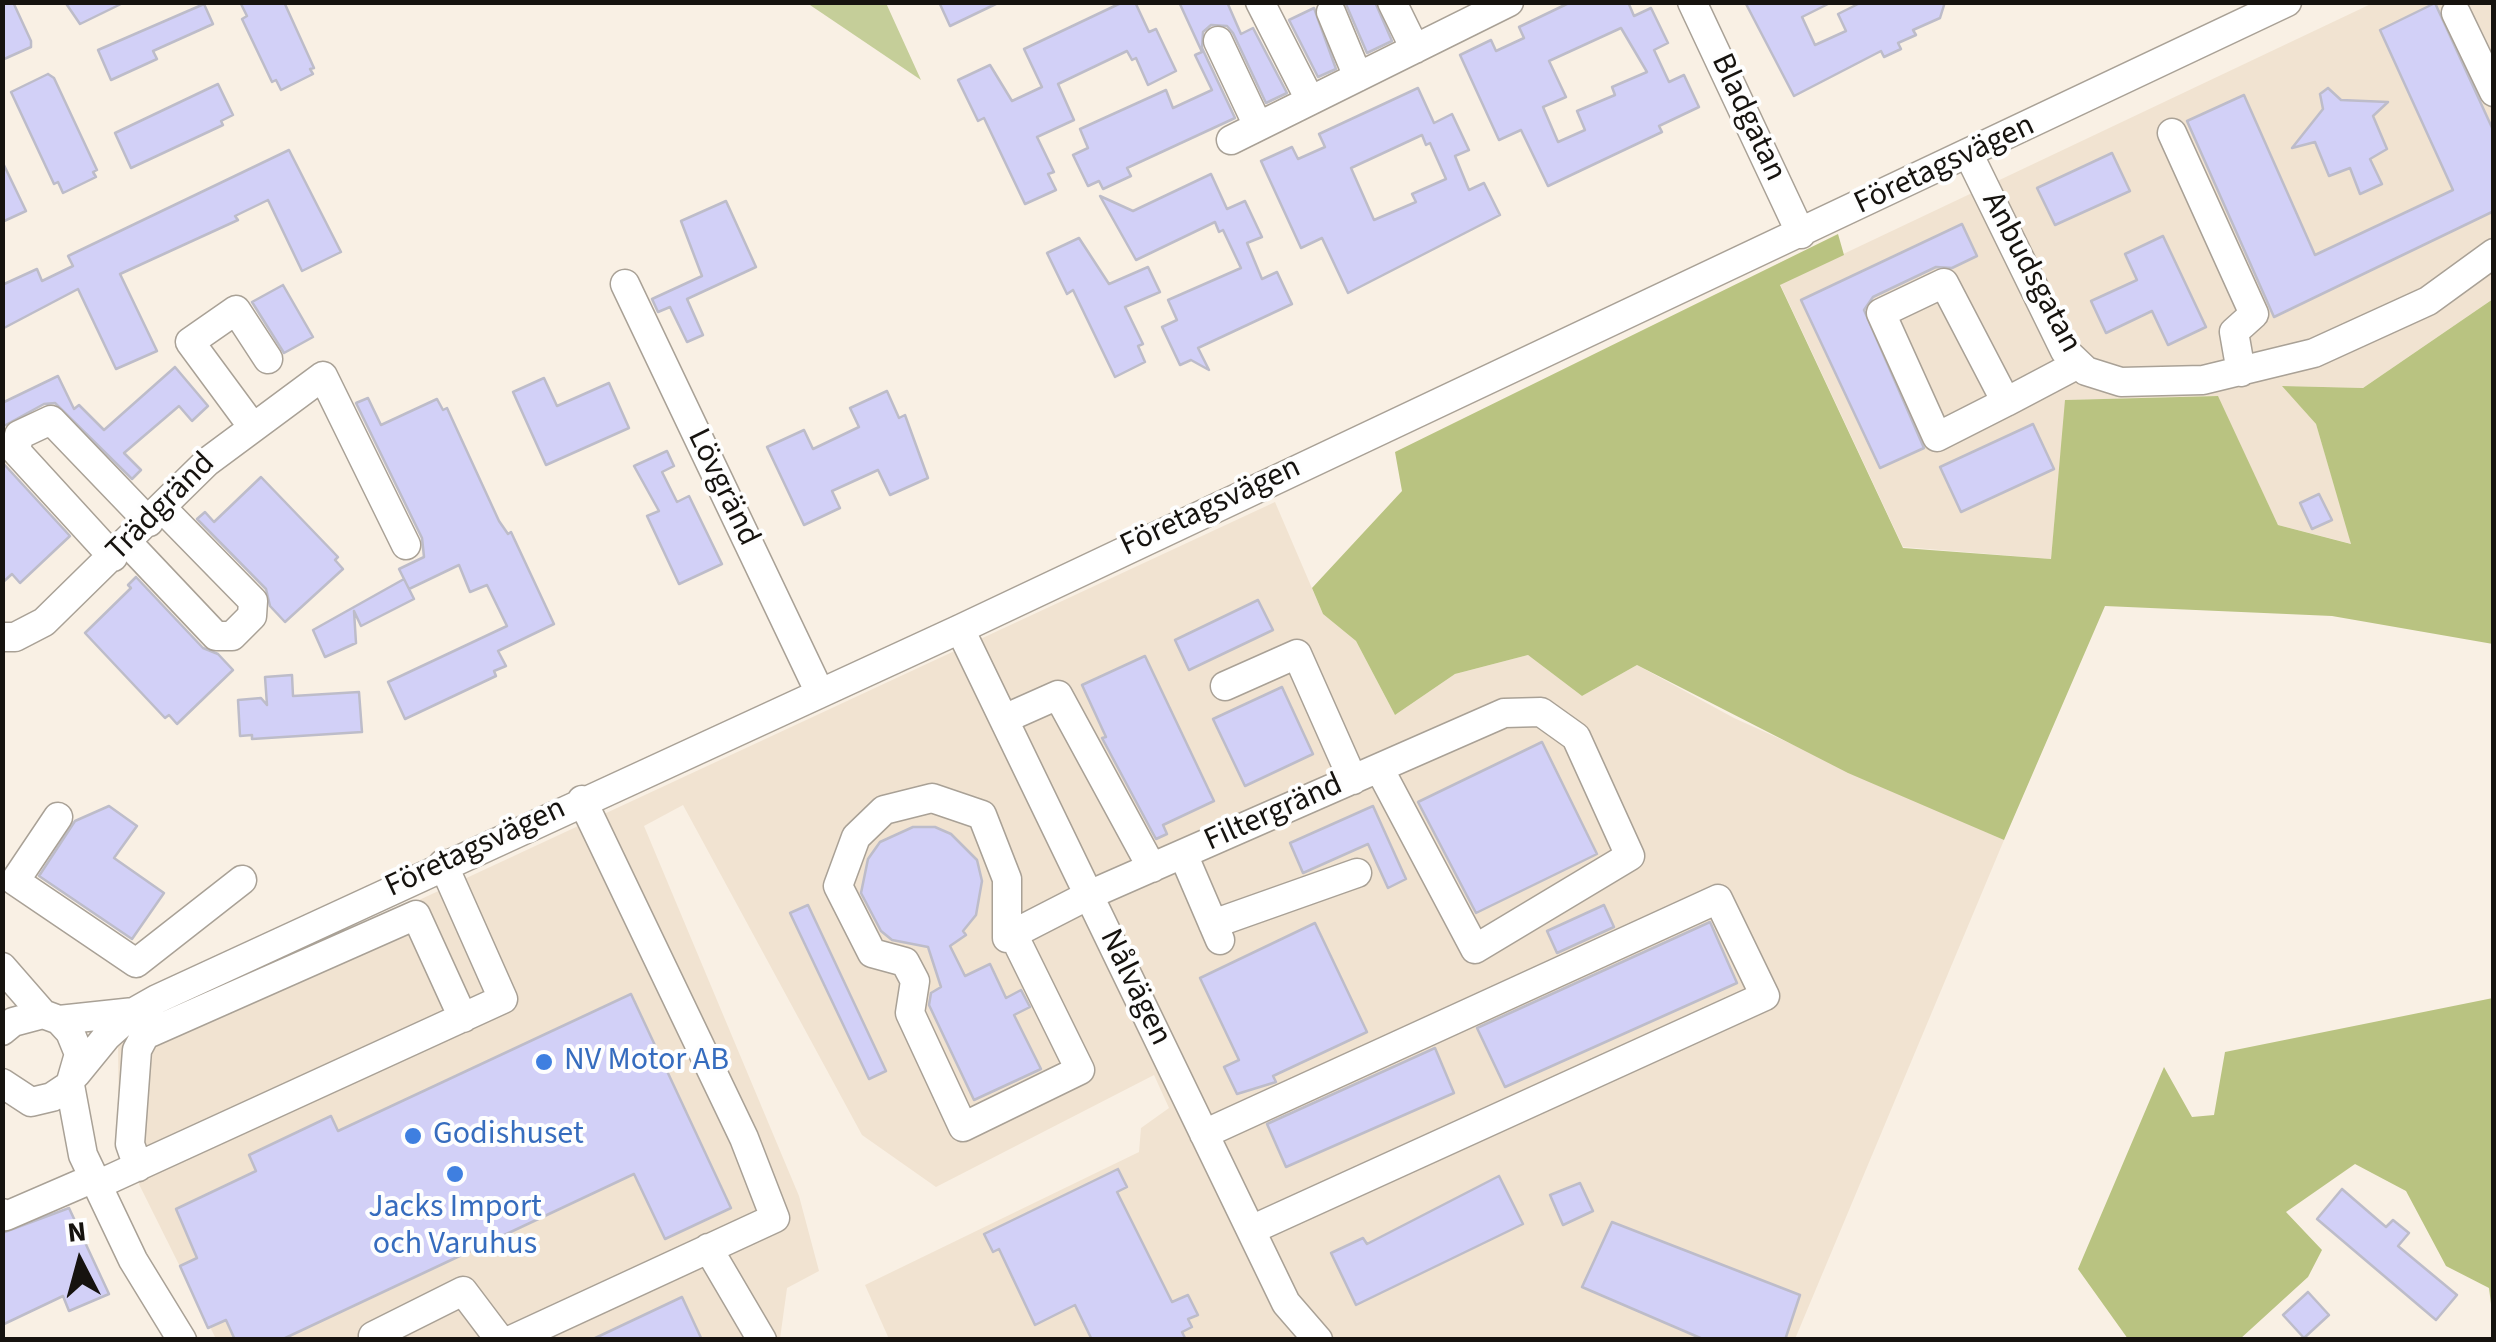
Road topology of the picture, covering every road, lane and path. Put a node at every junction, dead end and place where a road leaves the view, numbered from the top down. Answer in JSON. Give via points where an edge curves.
{"nodes":[{"id":1,"x":1260,"y":2,"type":"edge"},
{"id":2,"x":1392,"y":2,"type":"edge"},
{"id":3,"x":1508,"y":2,"type":"edge"},
{"id":4,"x":1692,"y":2,"type":"edge"},
{"id":5,"x":2287,"y":2,"type":"edge"},
{"id":6,"x":1331,"y":12,"type":"dead end"},
{"id":7,"x":1464,"y":12,"type":"edge"},
{"id":8,"x":2456,"y":13,"type":"dead end"},
{"id":9,"x":1218,"y":41,"type":"dead end"},
{"id":10,"x":1414,"y":49,"type":"junction"},
{"id":11,"x":1358,"y":77,"type":"junction"},
{"id":12,"x":2494,"y":92,"type":"edge"},
{"id":13,"x":1310,"y":100,"type":"junction"},
{"id":14,"x":1258,"y":126,"type":"junction"},
{"id":15,"x":2172,"y":132,"type":"dead end"},
{"id":16,"x":1231,"y":140,"type":"dead end"},
{"id":17,"x":1969,"y":154,"type":"junction"},
{"id":18,"x":1801,"y":234,"type":"junction"},
{"id":19,"x":2494,"y":253,"type":"edge"},
{"id":20,"x":625,"y":284,"type":"dead end"},
{"id":21,"x":268,"y":358,"type":"dead end"},
{"id":22,"x":2078,"y":364,"type":"junction"},
{"id":23,"x":2241,"y":372,"type":"junction"},
{"id":24,"x":2006,"y":402,"type":"junction"},
{"id":25,"x":252,"y":426,"type":"junction"},
{"id":26,"x":156,"y":515,"type":"junction"},
{"id":27,"x":406,"y":545,"type":"dead end"},
{"id":28,"x":120,"y":550,"type":"junction"},
{"id":29,"x":960,"y":630,"type":"junction"},
{"id":30,"x":2,"y":637,"type":"edge"},
{"id":31,"x":1225,"y":686,"type":"dead end"},
{"id":32,"x":819,"y":691,"type":"junction"},
{"id":33,"x":1004,"y":720,"type":"junction"},
{"id":34,"x":1366,"y":774,"type":"junction"},
{"id":35,"x":582,"y":800,"type":"junction"},
{"id":36,"x":58,"y":818,"type":"dead end"},
{"id":37,"x":1182,"y":854,"type":"junction"},
{"id":38,"x":443,"y":864,"type":"junction"},
{"id":39,"x":1152,"y":868,"type":"junction"},
{"id":40,"x":1357,"y":873,"type":"dead end"},
{"id":41,"x":242,"y":880,"type":"dead end"},
{"id":42,"x":1089,"y":895,"type":"junction"},
{"id":43,"x":1013,"y":934,"type":"junction"},
{"id":44,"x":2,"y":967,"type":"edge"},
{"id":45,"x":134,"y":1012,"type":"junction"},
{"id":46,"x":51,"y":1017,"type":"junction"},
{"id":47,"x":463,"y":1018,"type":"junction"},
{"id":48,"x":2,"y":1031,"type":"edge"},
{"id":49,"x":73,"y":1080,"type":"junction"},
{"id":50,"x":14,"y":1094,"type":"edge"},
{"id":51,"x":1204,"y":1134,"type":"junction"},
{"id":52,"x":138,"y":1167,"type":"junction"},
{"id":53,"x":91,"y":1173,"type":"junction"},
{"id":54,"x":2,"y":1213,"type":"edge"},
{"id":55,"x":1251,"y":1230,"type":"junction"},
{"id":56,"x":708,"y":1248,"type":"junction"},
{"id":57,"x":373,"y":1336,"type":"dead end"},
{"id":58,"x":182,"y":1340,"type":"edge"},
{"id":59,"x":500,"y":1340,"type":"edge"},
{"id":60,"x":512,"y":1340,"type":"edge"},
{"id":61,"x":762,"y":1340,"type":"edge"},
{"id":62,"x":1318,"y":1340,"type":"edge"}],
"edges":[{"from":1,"to":13,"type":"street"},
{"from":2,"to":10,"type":"street"},
{"from":3,"to":7,"type":"street"},
{"from":4,"to":18,"type":"street","name":"Bladgatan"},
{"from":5,"to":17,"type":"street","name":"Företagsvägen"},
{"from":6,"to":11,"type":"street"},
{"from":7,"to":10,"type":"street"},
{"from":8,"to":12,"type":"street"},
{"from":9,"to":14,"type":"street"},
{"from":10,"to":11,"type":"street"},
{"from":11,"to":13,"type":"street"},
{"from":13,"to":14,"type":"street"},
{"from":14,"to":16,"type":"street"},
{"from":15,"to":23,"type":"street","via":[[2254,314],[2234,332]]},
{"from":17,"to":18,"type":"street","name":"Företagsvägen"},
{"from":17,"to":22,"type":"street","name":"Anbudsgatan","via":[[2065,351]]},
{"from":18,"to":29,"type":"street","name":"Företagsvägen"},
{"from":19,"to":23,"type":"street","name":"Anbudsgatan","via":[[2385,324],[2314,353]]},
{"from":20,"to":32,"type":"street","name":"Lövgränd"},
{"from":21,"to":25,"type":"street","via":[[236,310],[190,342]]},
{"from":22,"to":23,"type":"street","name":"Anbudsgatan","via":[[2122,382],[2149,384]]},
{"from":22,"to":24,"type":"street"},
{"from":24,"to":24,"type":"street","via":[[1944,283],[1881,314],[1937,437]]},
{"from":25,"to":26,"type":"street","name":"Trädgränd"},
{"from":25,"to":27,"type":"street","name":"Trädgränd","via":[[323,376]]},
{"from":26,"to":28,"type":"street","name":"Trädgränd"},
{"from":26,"to":28,"type":"street","via":[[252,601],[252,616],[232,636],[216,636]]},
{"from":26,"to":28,"type":"street","via":[[50,420],[18,435],[16,452]]},
{"from":28,"to":30,"type":"street","name":"Trädgränd","via":[[44,622]]},
{"from":29,"to":32,"type":"street","name":"Företagsvägen"},
{"from":29,"to":33,"type":"street","name":"Nålvägen"},
{"from":31,"to":34,"type":"street","via":[[1297,654]]},
{"from":32,"to":35,"type":"street","name":"Företagsvägen"},
{"from":33,"to":39,"type":"street","via":[[1058,695]]},
{"from":33,"to":42,"type":"street","name":"Nålvägen"},
{"from":34,"to":34,"type":"street","name":"Filtergränd","via":[[1476,949],[1630,856],[1576,737],[1541,712],[1504,713]]},
{"from":34,"to":37,"type":"street","name":"Filtergränd"},
{"from":35,"to":38,"type":"street","name":"Företagsvägen"},
{"from":35,"to":56,"type":"street","via":[[744,1138],[775,1218]]},
{"from":36,"to":41,"type":"street","via":[[15,881],[136,963]]},
{"from":37,"to":39,"type":"street","name":"Filtergränd"},
{"from":37,"to":40,"type":"street","via":[[1217,933]]},
{"from":38,"to":45,"type":"street","name":"Företagsvägen"},
{"from":38,"to":47,"type":"street","via":[[504,999]]},
{"from":39,"to":42,"type":"street","name":"Filtergränd"},
{"from":42,"to":43,"type":"street","name":"Filtergränd"},
{"from":42,"to":51,"type":"street","name":"Nålvägen"},
{"from":43,"to":43,"type":"street","via":[[1008,938],[1007,879],[982,815],[932,798],[884,810],[856,837],[838,886],[872,952],[905,962],[915,981],[910,1013],[963,1127],[1080,1070]]},
{"from":44,"to":46,"type":"street"},
{"from":45,"to":46,"type":"street","name":"Företagsvägen"},
{"from":45,"to":49,"type":"street","name":"Företagsvägen"},
{"from":46,"to":48,"type":"street","name":"Företagsvägen","via":[[12,1022]]},
{"from":46,"to":49,"type":"street","via":[[70,1032],[79,1054]]},
{"from":47,"to":52,"type":"street"},
{"from":47,"to":52,"type":"street","via":[[416,914],[145,1035],[137,1050],[130,1144]]},
{"from":49,"to":50,"type":"street","via":[[52,1097]]},
{"from":49,"to":53,"type":"street"},
{"from":50,"to":53,"type":"street"},
{"from":51,"to":55,"type":"street","name":"Nålvägen"},
{"from":51,"to":55,"type":"street","via":[[1718,898],[1764,996]]},
{"from":52,"to":53,"type":"street"},
{"from":53,"to":54,"type":"street"},
{"from":53,"to":58,"type":"street"},
{"from":55,"to":62,"type":"street","name":"Nålvägen","via":[[1286,1303]]},
{"from":56,"to":60,"type":"street"},
{"from":56,"to":61,"type":"street"},
{"from":57,"to":59,"type":"street","via":[[462,1291]]}]}
